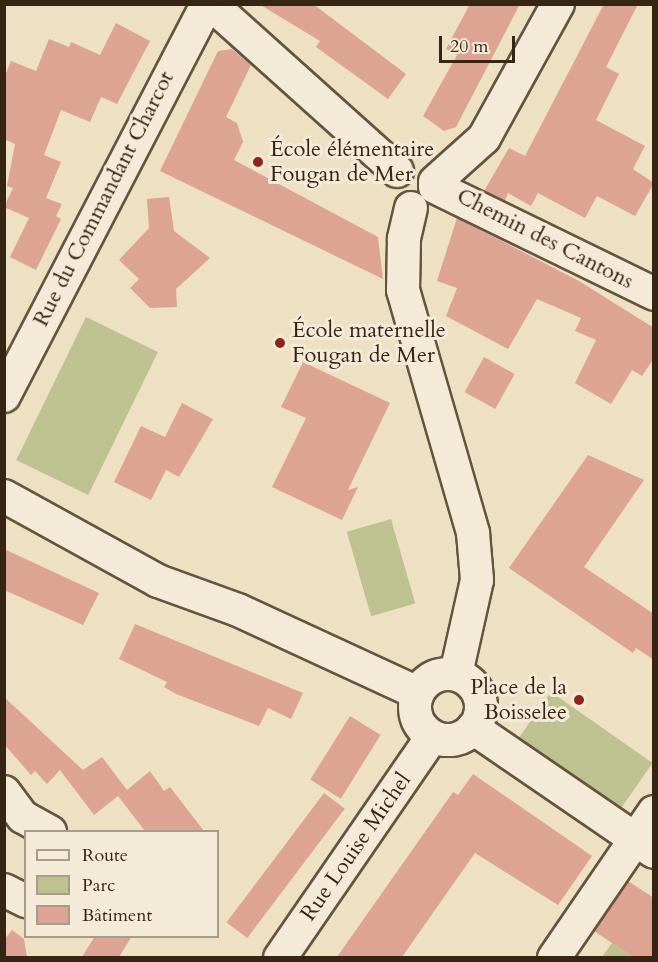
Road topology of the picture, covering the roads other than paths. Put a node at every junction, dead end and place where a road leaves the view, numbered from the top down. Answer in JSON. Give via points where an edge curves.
{"nodes":[{"id":1,"x":207,"y":4,"type":"edge"},
{"id":2,"x":212,"y":4,"type":"edge"},
{"id":3,"x":558,"y":4,"type":"edge"},
{"id":4,"x":397,"y":171,"type":"junction"},
{"id":5,"x":435,"y":184,"type":"junction"},
{"id":6,"x":411,"y":208,"type":"junction"},
{"id":7,"x":654,"y":294,"type":"edge"},
{"id":8,"x":4,"y":396,"type":"edge"},
{"id":9,"x":4,"y":496,"type":"edge"},
{"id":10,"x":456,"y":674,"type":"junction"},
{"id":11,"x":418,"y":693,"type":"junction"},
{"id":12,"x":473,"y":728,"type":"junction"},
{"id":13,"x":432,"y":736,"type":"junction"},
{"id":14,"x":4,"y":792,"type":"edge"},
{"id":15,"x":654,"y":812,"type":"edge"},
{"id":16,"x":26,"y":827,"type":"edge"},
{"id":17,"x":644,"y":845,"type":"edge"},
{"id":18,"x":4,"y":890,"type":"edge"},
{"id":19,"x":24,"y":900,"type":"edge"},
{"id":20,"x":280,"y":957,"type":"edge"},
{"id":21,"x":554,"y":957,"type":"edge"}],
"edges":[{"from":1,"to":8,"type":"street","name":"Rue du Commandant Charcot"},
{"from":2,"to":4,"type":"street"},
{"from":3,"to":5,"type":"street","via":[[484,138]]},
{"from":4,"to":5,"type":"street","via":[[417,165]]},
{"from":4,"to":6,"type":"street","via":[[393,194]]},
{"from":5,"to":6,"type":"street","via":[[425,204]]},
{"from":5,"to":7,"type":"street","name":"Chemin des Cantons"},
{"from":6,"to":10,"type":"street","via":[[403,290],[473,533],[477,580]]},
{"from":9,"to":11,"type":"street","via":[[72,530],[141,573],[238,610]]},
{"from":10,"to":11,"type":"street","via":[[434,677]]},
{"from":10,"to":12,"type":"street","via":[[479,697]]},
{"from":11,"to":13,"type":"street","via":[[418,722]]},
{"from":12,"to":13,"type":"street","via":[[454,740]]},
{"from":12,"to":17,"type":"street"},
{"from":13,"to":20,"type":"street","name":"Rue Louise Michel"},
{"from":14,"to":16,"type":"street"},
{"from":15,"to":17,"type":"street"},
{"from":17,"to":21,"type":"street"},
{"from":18,"to":19,"type":"street"}]}
